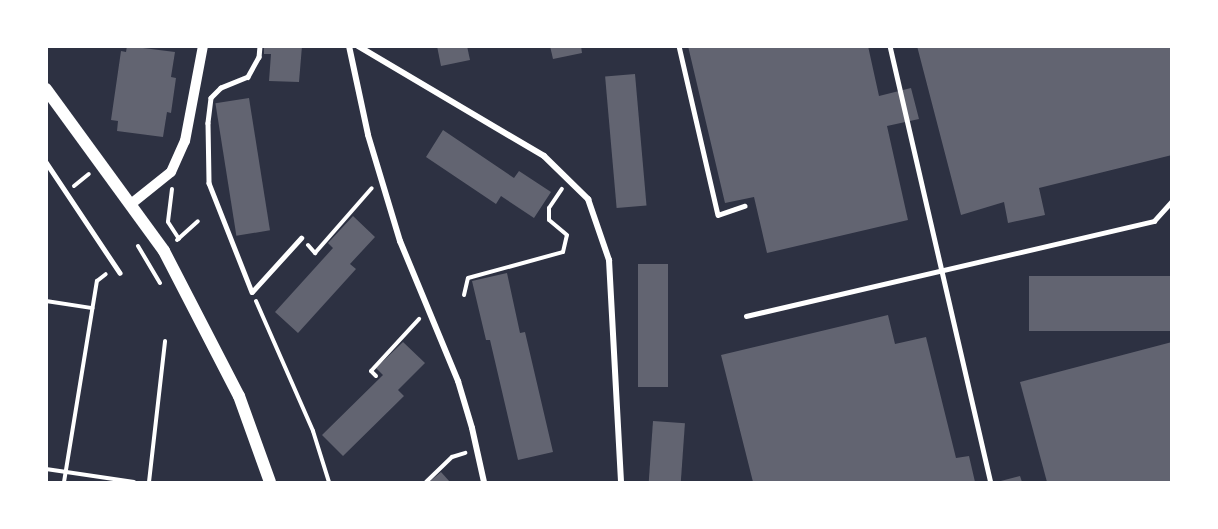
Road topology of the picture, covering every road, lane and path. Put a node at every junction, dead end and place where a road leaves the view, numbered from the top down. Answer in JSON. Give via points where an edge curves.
{"nodes":[{"id":1,"x":203,"y":46,"type":"edge"},
{"id":2,"x":260,"y":46,"type":"edge"},
{"id":3,"x":349,"y":46,"type":"edge"},
{"id":4,"x":358,"y":46,"type":"edge"},
{"id":5,"x":679,"y":46,"type":"edge"},
{"id":6,"x":890,"y":46,"type":"edge"},
{"id":7,"x":46,"y":89,"type":"edge"},
{"id":8,"x":46,"y":162,"type":"edge"},
{"id":9,"x":171,"y":172,"type":"junction"},
{"id":10,"x":85,"y":178,"type":"dead end"},
{"id":11,"x":79,"y":182,"type":"dead end"},
{"id":12,"x":369,"y":192,"type":"dead end"},
{"id":13,"x":556,"y":198,"type":"dead end"},
{"id":14,"x":1172,"y":201,"type":"edge"},
{"id":15,"x":131,"y":204,"type":"junction"},
{"id":16,"x":744,"y":206,"type":"dead end"},
{"id":17,"x":198,"y":221,"type":"dead end"},
{"id":18,"x":301,"y":238,"type":"joint"},
{"id":19,"x":115,"y":265,"type":"junction"},
{"id":20,"x":941,"y":271,"type":"junction"},
{"id":21,"x":120,"y":273,"type":"dead end"},
{"id":22,"x":252,"y":292,"type":"junction"},
{"id":23,"x":464,"y":295,"type":"dead end"},
{"id":24,"x":46,"y":301,"type":"edge"},
{"id":25,"x":92,"y":308,"type":"junction"},
{"id":26,"x":746,"y":316,"type":"dead end"},
{"id":27,"x":414,"y":325,"type":"dead end"},
{"id":28,"x":165,"y":341,"type":"dead end"},
{"id":29,"x":376,"y":376,"type":"dead end"},
{"id":30,"x":452,"y":457,"type":"dead end"},
{"id":31,"x":46,"y":469,"type":"edge"},
{"id":32,"x":65,"y":472,"type":"junction"},
{"id":33,"x":64,"y":483,"type":"edge"},
{"id":34,"x":134,"y":483,"type":"edge"},
{"id":35,"x":149,"y":483,"type":"edge"},
{"id":36,"x":270,"y":483,"type":"edge"},
{"id":37,"x":329,"y":483,"type":"edge"},
{"id":38,"x":426,"y":483,"type":"edge"},
{"id":39,"x":484,"y":483,"type":"edge"},
{"id":40,"x":621,"y":483,"type":"edge"},
{"id":41,"x":991,"y":483,"type":"edge"}],
"edges":[{"from":1,"to":9,"type":"street","via":[[185,141]]},
{"from":2,"to":22,"type":"lane","via":[[259,57],[248,77],[221,88],[211,98],[208,123],[209,183]]},
{"from":3,"to":39,"type":"street","via":[[368,135],[400,241],[458,381]]},
{"from":4,"to":40,"type":"street","via":[[544,156],[588,199],[609,260]]},
{"from":5,"to":16,"type":"lane","via":[[718,215]]},
{"from":6,"to":20,"type":"lane"},
{"from":7,"to":15,"type":"main road"},
{"from":8,"to":19,"type":"lane"},
{"from":9,"to":15,"type":"street"},
{"from":9,"to":17,"type":"path","via":[[168,222],[179,238]]},
{"from":10,"to":11,"type":"path"},
{"from":12,"to":18,"type":"path","via":[[315,253]]},
{"from":13,"to":23,"type":"path","via":[[549,208],[549,220],[567,235],[563,252],[468,278]]},
{"from":14,"to":20,"type":"lane","via":[[1154,221]]},
{"from":15,"to":36,"type":"main road","via":[[164,251],[229,375]]},
{"from":18,"to":22,"type":"lane"},
{"from":19,"to":21,"type":"lane"},
{"from":19,"to":25,"type":"path","via":[[97,281]]},
{"from":20,"to":26,"type":"lane"},
{"from":20,"to":41,"type":"lane"},
{"from":22,"to":37,"type":"path","via":[[313,431]]},
{"from":24,"to":25,"type":"path"},
{"from":25,"to":32,"type":"path"},
{"from":27,"to":29,"type":"path","via":[[371,371]]},
{"from":28,"to":35,"type":"path"},
{"from":30,"to":38,"type":"path"},
{"from":31,"to":32,"type":"path"},
{"from":32,"to":33,"type":"path"},
{"from":32,"to":34,"type":"path"}]}
